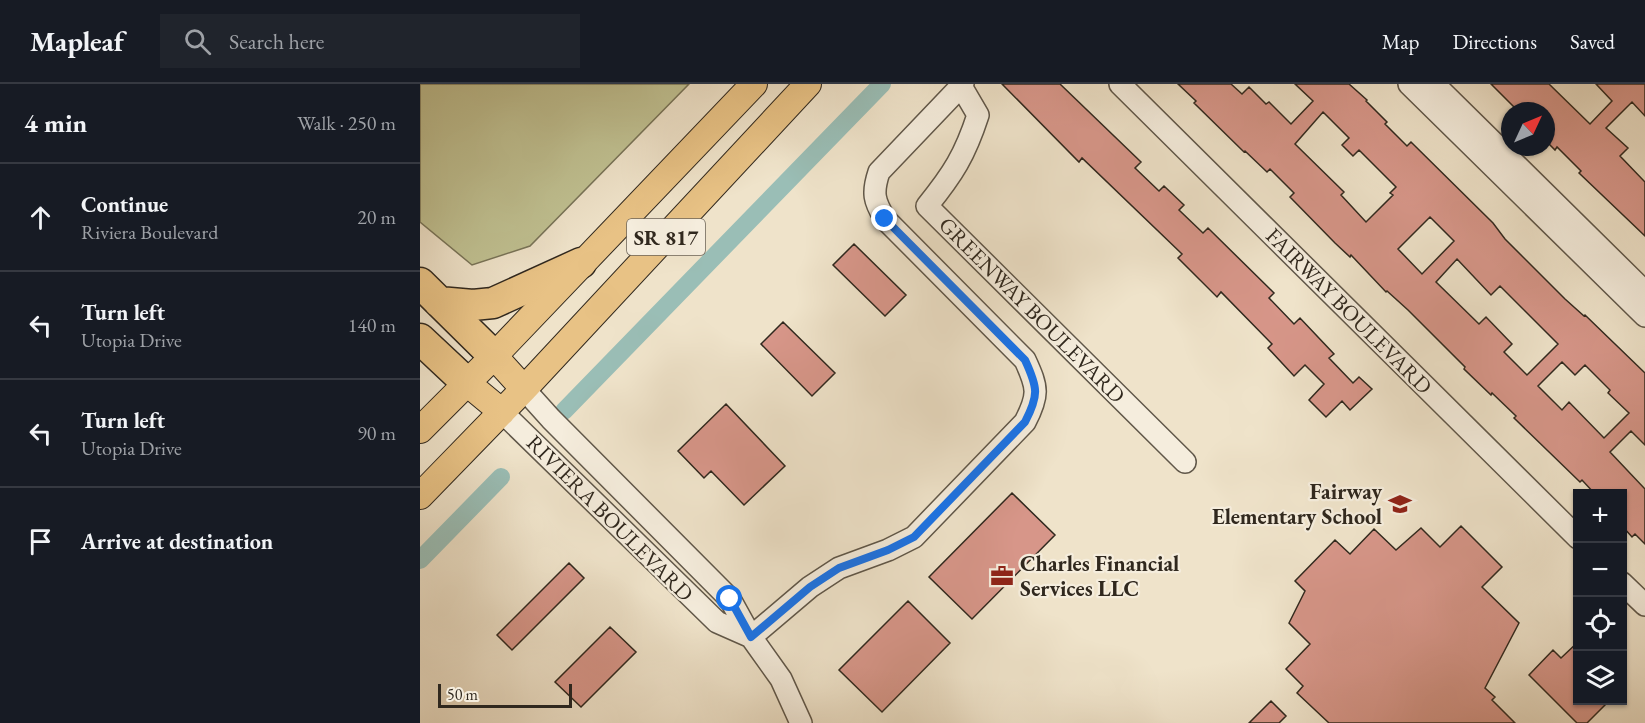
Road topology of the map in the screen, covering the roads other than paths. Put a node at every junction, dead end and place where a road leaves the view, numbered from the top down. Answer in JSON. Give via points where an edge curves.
{"nodes":[{"id":1,"x":754,"y":84,"type":"edge"},
{"id":2,"x":808,"y":84,"type":"edge"},
{"id":3,"x":1120,"y":84,"type":"edge"},
{"id":4,"x":1409,"y":84,"type":"edge"},
{"id":5,"x":1434,"y":84,"type":"edge"},
{"id":6,"x":962,"y":85,"type":"edge"},
{"id":7,"x":581,"y":263,"type":"junction"},
{"id":8,"x":1645,"y":292,"type":"edge"},
{"id":9,"x":430,"y":293,"type":"edge"},
{"id":10,"x":1645,"y":316,"type":"edge"},
{"id":11,"x":420,"y":339,"type":"edge"},
{"id":12,"x":494,"y":356,"type":"junction"},
{"id":13,"x":467,"y":382,"type":"junction"},
{"id":14,"x":524,"y":389,"type":"junction"},
{"id":15,"x":502,"y":412,"type":"junction"},
{"id":16,"x":420,"y":430,"type":"edge"},
{"id":17,"x":1185,"y":462,"type":"dead end"},
{"id":18,"x":420,"y":496,"type":"edge"},
{"id":19,"x":1573,"y":533,"type":"edge"},
{"id":20,"x":1627,"y":586,"type":"edge"},
{"id":21,"x":1645,"y":605,"type":"edge"},
{"id":22,"x":751,"y":637,"type":"junction"},
{"id":23,"x":801,"y":723,"type":"edge"}],
"edges":[{"from":1,"to":7,"type":"main road","number":"SR 817"},
{"from":2,"to":14,"type":"main road","number":"SR 817"},
{"from":3,"to":19,"type":"street","name":"FAIRWAY BOULEVARD"},
{"from":4,"to":10,"type":"street"},
{"from":5,"to":8,"type":"street"},
{"from":6,"to":17,"type":"street","name":"GREENWAY BOULEVARD","via":[[978,115],[967,148],[927,206]]},
{"from":6,"to":22,"type":"street","via":[[879,172],[874,187],[875,203],[885,219],[1025,360],[1036,382],[1035,403],[1025,422],[914,537],[839,568]]},
{"from":7,"to":9,"type":"highway","via":[[493,303],[473,305]]},
{"from":7,"to":12,"type":"main road","number":"SR 817"},
{"from":9,"to":12,"type":"highway"},
{"from":11,"to":13,"type":"highway"},
{"from":12,"to":13,"type":"main road","number":"SR 817"},
{"from":12,"to":14,"type":"main road"},
{"from":13,"to":15,"type":"main road"},
{"from":13,"to":16,"type":"main road","number":"SR 817"},
{"from":14,"to":15,"type":"main road","number":"SR 817"},
{"from":14,"to":22,"type":"street","name":"RIVIERA BOULEVARD","via":[[730,599]]},
{"from":15,"to":18,"type":"main road","number":"SR 817"},
{"from":15,"to":22,"type":"street","name":"RIVIERA BOULEVARD","via":[[717,622]]},
{"from":20,"to":21,"type":"street"},
{"from":22,"to":23,"type":"street","name":"RIVIERA BOULEVARD","via":[[781,679]]}]}
